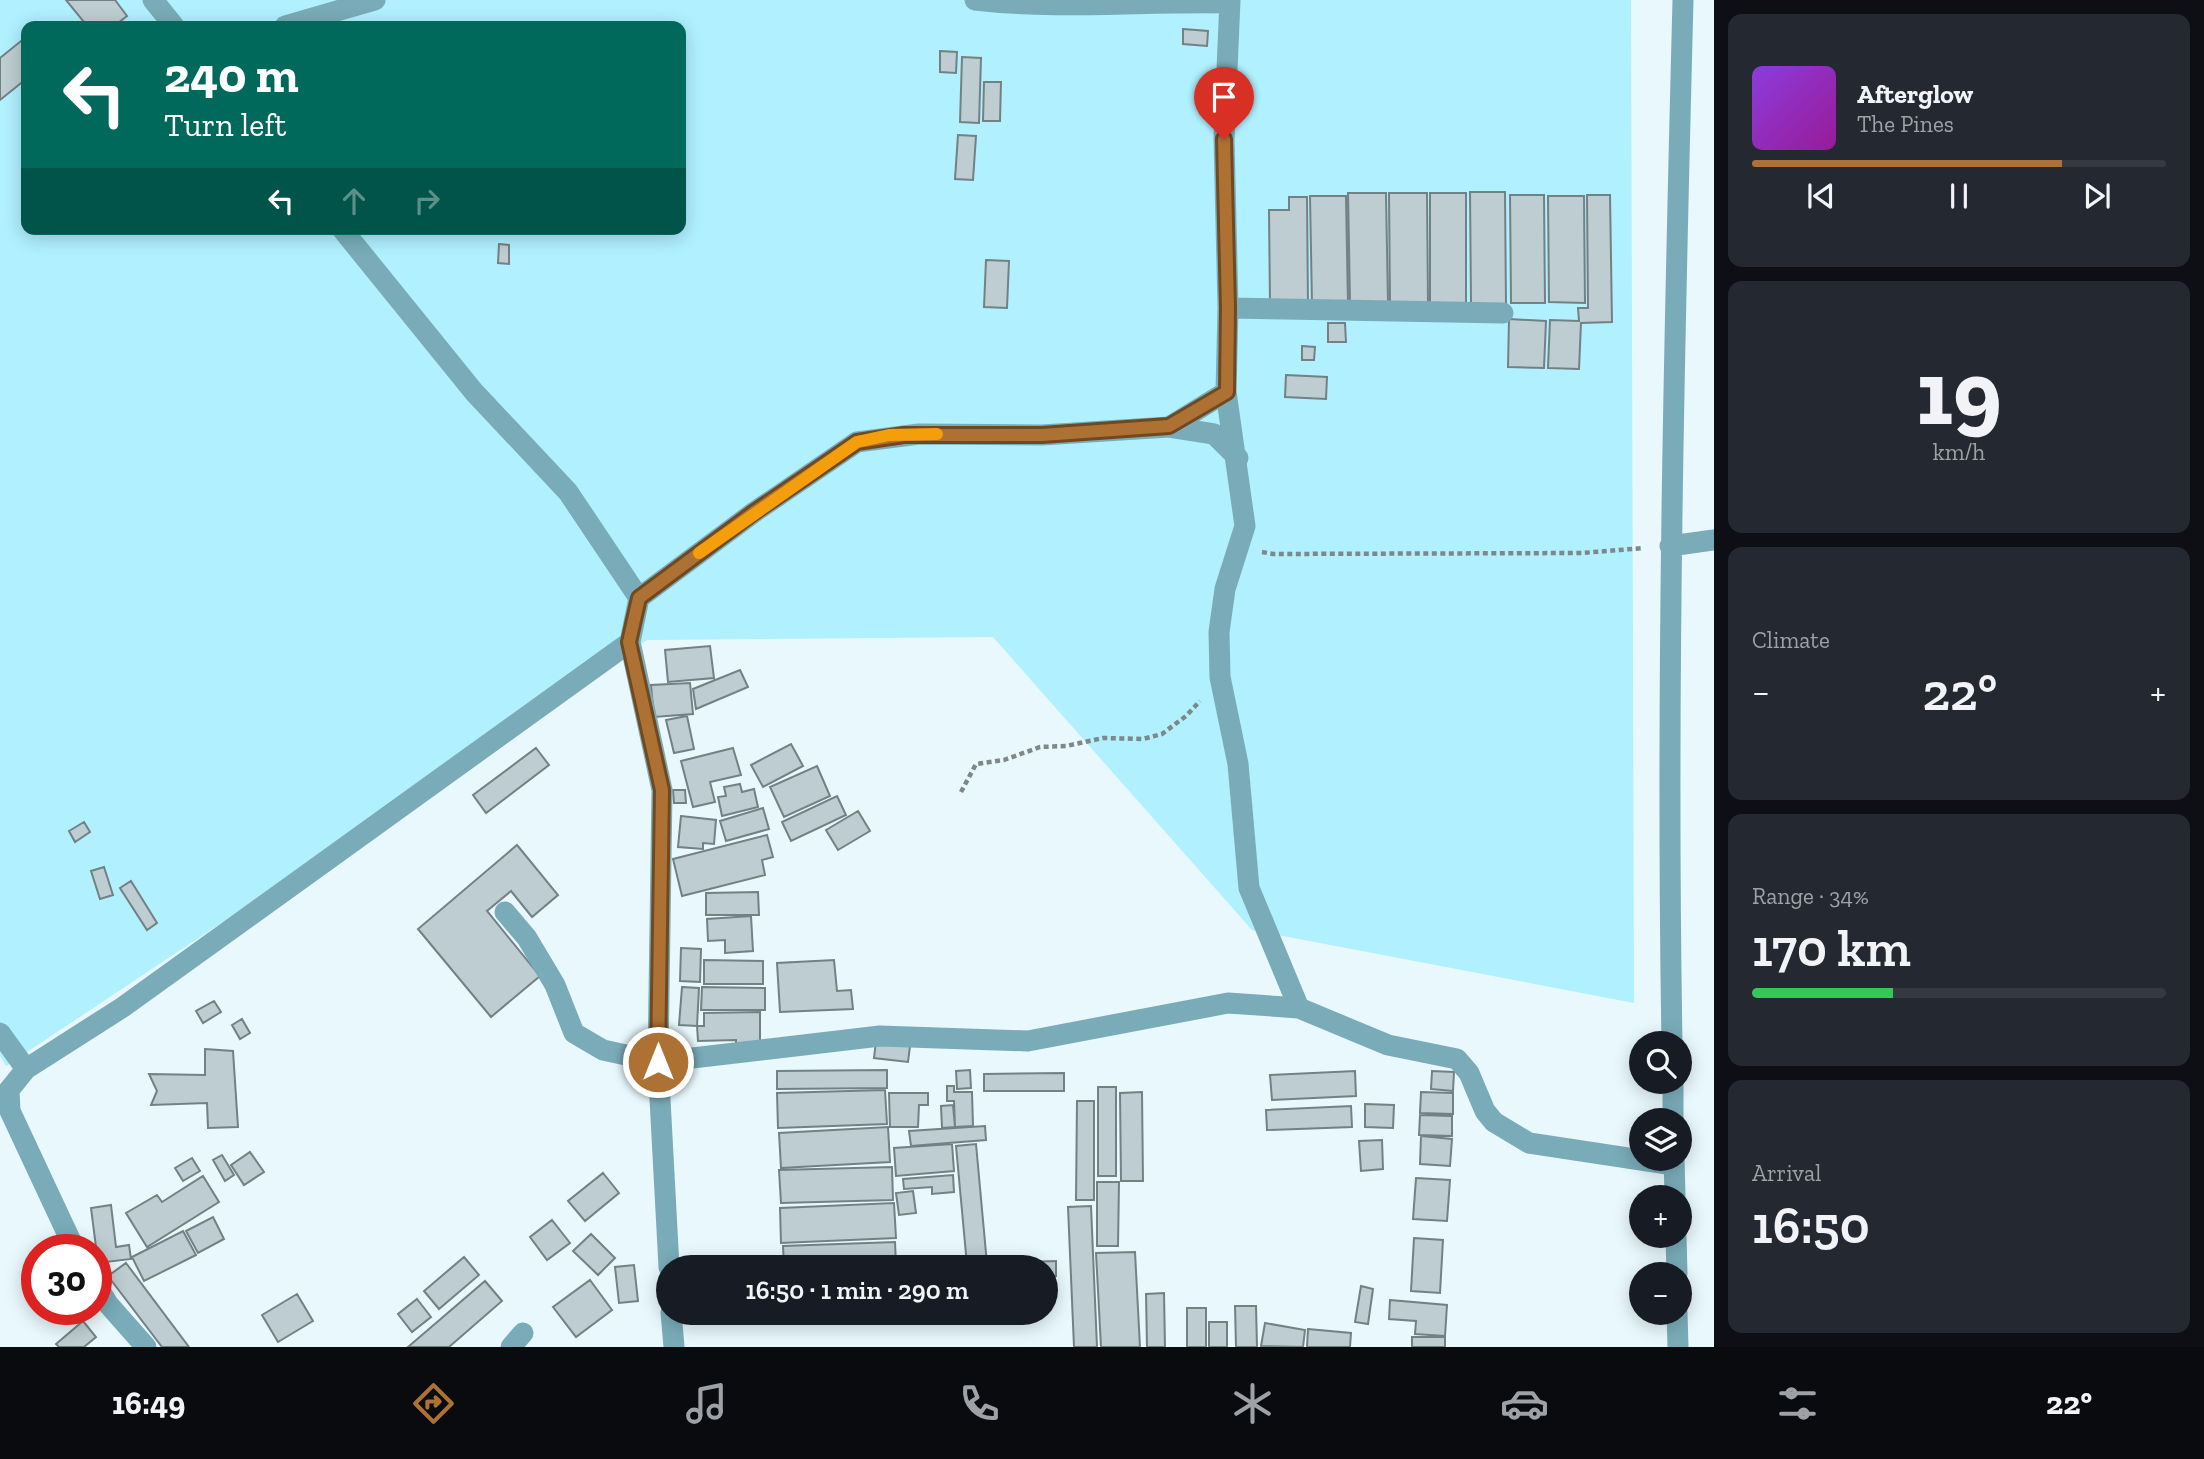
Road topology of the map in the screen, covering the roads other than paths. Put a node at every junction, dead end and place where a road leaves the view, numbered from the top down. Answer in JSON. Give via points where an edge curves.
{"nodes":[{"id":1,"x":153,"y":0,"type":"edge"},
{"id":2,"x":375,"y":0,"type":"edge"},
{"id":3,"x":975,"y":0,"type":"edge"},
{"id":4,"x":1683,"y":0,"type":"edge"},
{"id":5,"x":1230,"y":1,"type":"edge"},
{"id":6,"x":170,"y":21,"type":"edge"},
{"id":7,"x":302,"y":21,"type":"edge"},
{"id":8,"x":347,"y":235,"type":"edge"},
{"id":9,"x":1228,"y":308,"type":"junction"},
{"id":10,"x":1503,"y":313,"type":"dead end"},
{"id":11,"x":1227,"y":392,"type":"junction"},
{"id":12,"x":1169,"y":426,"type":"junction"},
{"id":13,"x":1238,"y":458,"type":"junction"},
{"id":14,"x":1714,"y":540,"type":"edge"},
{"id":15,"x":1670,"y":546,"type":"junction"},
{"id":16,"x":639,"y":598,"type":"junction"},
{"id":17,"x":629,"y":642,"type":"junction"},
{"id":18,"x":505,"y":912,"type":"dead end"},
{"id":19,"x":1299,"y":1009,"type":"junction"},
{"id":20,"x":1672,"y":1031,"type":"edge"},
{"id":21,"x":0,"y":1033,"type":"edge"},
{"id":22,"x":658,"y":1062,"type":"junction"},
{"id":23,"x":26,"y":1069,"type":"junction"},
{"id":24,"x":1629,"y":1156,"type":"edge"},
{"id":25,"x":67,"y":1234,"type":"edge"},
{"id":26,"x":668,"y":1255,"type":"edge"},
{"id":27,"x":112,"y":1309,"type":"edge"},
{"id":28,"x":672,"y":1325,"type":"edge"},
{"id":29,"x":1677,"y":1325,"type":"edge"},
{"id":30,"x":146,"y":1347,"type":"edge"},
{"id":31,"x":674,"y":1347,"type":"edge"},
{"id":32,"x":1678,"y":1347,"type":"edge"}],
"edges":[{"from":1,"to":6,"type":"street"},
{"from":2,"to":7,"type":"street"},
{"from":3,"to":5,"type":"street","via":[[1084,6]]},
{"from":4,"to":15,"type":"street"},
{"from":5,"to":9,"type":"street","via":[[1224,139]]},
{"from":8,"to":16,"type":"street","via":[[474,392],[568,492]]},
{"from":9,"to":10,"type":"street"},
{"from":9,"to":11,"type":"street"},
{"from":11,"to":12,"type":"street"},
{"from":11,"to":13,"type":"street"},
{"from":12,"to":13,"type":"street","via":[[1214,434]]},
{"from":12,"to":16,"type":"street","via":[[1042,435],[919,434],[857,442]]},
{"from":13,"to":19,"type":"street","via":[[1245,526],[1223,600],[1220,677],[1238,764],[1249,888]]},
{"from":14,"to":15,"type":"street"},
{"from":15,"to":20,"type":"street"},
{"from":16,"to":17,"type":"street"},
{"from":17,"to":22,"type":"street","via":[[662,790]]},
{"from":17,"to":23,"type":"street","via":[[123,1007]]},
{"from":18,"to":22,"type":"street","via":[[555,985],[574,1033],[603,1050]]},
{"from":19,"to":22,"type":"street","via":[[1228,1003],[1028,1041],[880,1036]]},
{"from":19,"to":24,"type":"street","via":[[1388,1045],[1457,1059],[1494,1122],[1529,1143]]},
{"from":21,"to":23,"type":"street"},
{"from":22,"to":26,"type":"street"},
{"from":23,"to":25,"type":"street","via":[[9,1090],[9,1111]]},
{"from":27,"to":30,"type":"street"},
{"from":28,"to":31,"type":"street"},
{"from":29,"to":32,"type":"street"}]}
